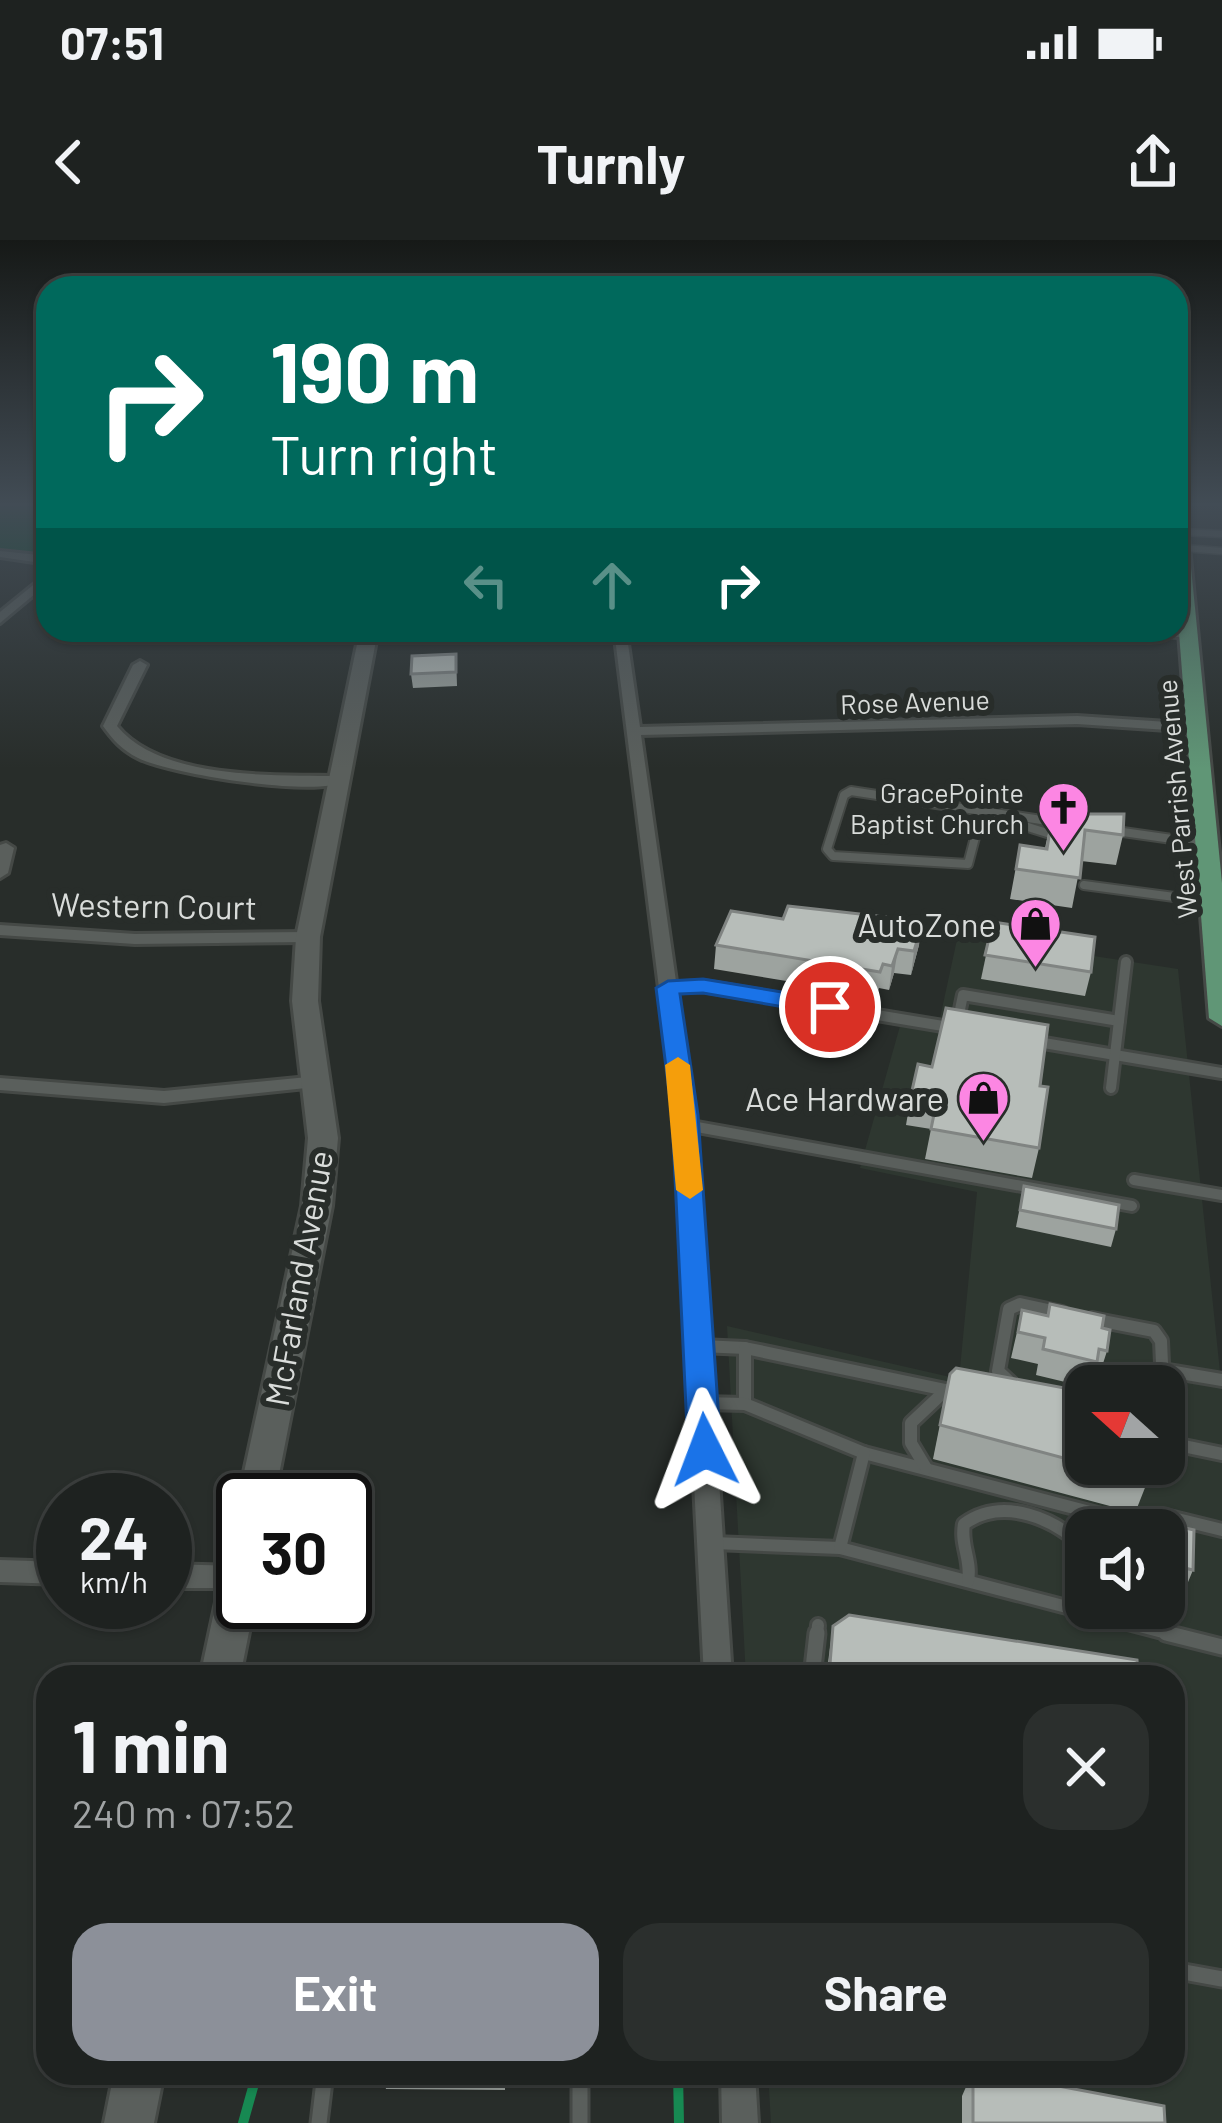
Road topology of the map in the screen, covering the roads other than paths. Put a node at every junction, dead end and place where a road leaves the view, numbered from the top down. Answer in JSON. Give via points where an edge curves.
{"nodes":[{"id":1,"x":29,"y":594,"type":"edge"},
{"id":2,"x":1188,"y":614,"type":"edge"},
{"id":3,"x":0,"y":619,"type":"edge"},
{"id":4,"x":1190,"y":634,"type":"joint"},
{"id":5,"x":367,"y":642,"type":"edge"},
{"id":6,"x":621,"y":642,"type":"edge"},
{"id":7,"x":140,"y":665,"type":"dead end"},
{"id":8,"x":1198,"y":728,"type":"junction"},
{"id":9,"x":632,"y":731,"type":"junction"},
{"id":10,"x":338,"y":781,"type":"junction"},
{"id":11,"x":988,"y":812,"type":"junction"},
{"id":12,"x":1079,"y":825,"type":"edge"},
{"id":13,"x":1047,"y":832,"type":"edge"},
{"id":14,"x":1095,"y":832,"type":"edge"},
{"id":15,"x":1207,"y":844,"type":"junction"},
{"id":16,"x":6,"y":848,"type":"dead end"},
{"id":17,"x":0,"y":873,"type":"edge"},
{"id":18,"x":1084,"y":885,"type":"edge"},
{"id":19,"x":1211,"y":902,"type":"junction"},
{"id":20,"x":0,"y":930,"type":"edge"},
{"id":21,"x":308,"y":937,"type":"junction"},
{"id":22,"x":1126,"y":962,"type":"dead end"},
{"id":23,"x":668,"y":988,"type":"junction"},
{"id":24,"x":1222,"y":1018,"type":"edge"},
{"id":25,"x":1119,"y":1021,"type":"junction"},
{"id":26,"x":956,"y":1028,"type":"junction"},
{"id":27,"x":979,"y":1032,"type":"edge"},
{"id":28,"x":1024,"y":1040,"type":"edge"},
{"id":29,"x":1114,"y":1055,"type":"junction"},
{"id":30,"x":1222,"y":1072,"type":"edge"},
{"id":31,"x":317,"y":1082,"type":"junction"},
{"id":32,"x":0,"y":1084,"type":"edge"},
{"id":33,"x":1111,"y":1088,"type":"dead end"},
{"id":34,"x":686,"y":1125,"type":"junction"},
{"id":35,"x":1134,"y":1180,"type":"dead end"},
{"id":36,"x":1222,"y":1195,"type":"edge"},
{"id":37,"x":1132,"y":1206,"type":"dead end"},
{"id":38,"x":699,"y":1346,"type":"junction"},
{"id":39,"x":745,"y":1348,"type":"junction"},
{"id":40,"x":1163,"y":1365,"type":"edge"},
{"id":41,"x":1185,"y":1374,"type":"edge"},
{"id":42,"x":1222,"y":1380,"type":"edge"},
{"id":43,"x":1030,"y":1388,"type":"edge"},
{"id":44,"x":946,"y":1390,"type":"junction"},
{"id":45,"x":969,"y":1395,"type":"edge"},
{"id":46,"x":702,"y":1403,"type":"junction"},
{"id":47,"x":745,"y":1404,"type":"junction"},
{"id":48,"x":1185,"y":1446,"type":"edge"},
{"id":49,"x":864,"y":1453,"type":"junction"},
{"id":50,"x":1222,"y":1454,"type":"edge"},
{"id":51,"x":929,"y":1471,"type":"junction"},
{"id":52,"x":262,"y":1473,"type":"edge"},
{"id":53,"x":1065,"y":1527,"type":"edge"},
{"id":54,"x":1222,"y":1530,"type":"edge"},
{"id":55,"x":711,"y":1543,"type":"junction"},
{"id":56,"x":840,"y":1549,"type":"junction"},
{"id":57,"x":0,"y":1571,"type":"edge"},
{"id":58,"x":36,"y":1572,"type":"edge"},
{"id":59,"x":968,"y":1581,"type":"junction"},
{"id":60,"x":1065,"y":1604,"type":"edge"},
{"id":61,"x":818,"y":1624,"type":"dead end"},
{"id":62,"x":230,"y":1629,"type":"edge"},
{"id":63,"x":1160,"y":1629,"type":"edge"},
{"id":64,"x":1222,"y":1647,"type":"edge"},
{"id":65,"x":222,"y":1665,"type":"edge"},
{"id":66,"x":717,"y":1665,"type":"edge"},
{"id":67,"x":813,"y":1665,"type":"edge"},
{"id":68,"x":1185,"y":1972,"type":"edge"},
{"id":69,"x":1222,"y":1979,"type":"edge"},
{"id":70,"x":137,"y":2085,"type":"edge"},
{"id":71,"x":324,"y":2085,"type":"edge"},
{"id":72,"x":580,"y":2085,"type":"edge"},
{"id":73,"x":738,"y":2085,"type":"edge"},
{"id":74,"x":129,"y":2123,"type":"edge"},
{"id":75,"x":319,"y":2123,"type":"edge"},
{"id":76,"x":580,"y":2123,"type":"edge"},
{"id":77,"x":740,"y":2123,"type":"edge"}],
"edges":[{"from":1,"to":3,"type":"street"},
{"from":2,"to":4,"type":"main road","name":"West Parrish Avenue"},
{"from":4,"to":8,"type":"main road","name":"West Parrish Avenue"},
{"from":5,"to":10,"type":"street","name":"McFarland Avenue"},
{"from":6,"to":9,"type":"street"},
{"from":7,"to":10,"type":"street","via":[[110,726],[128,746],[216,776]]},
{"from":8,"to":9,"type":"street","name":"Rose Avenue","via":[[1077,720]]},
{"from":8,"to":15,"type":"main road","name":"West Parrish Avenue"},
{"from":9,"to":23,"type":"street"},
{"from":10,"to":21,"type":"street","name":"McFarland Avenue"},
{"from":11,"to":11,"type":"lane","via":[[851,791],[826,849],[833,856],[968,864]]},
{"from":11,"to":12,"type":"lane"},
{"from":11,"to":13,"type":"lane"},
{"from":14,"to":15,"type":"lane"},
{"from":15,"to":19,"type":"main road","name":"West Parrish Avenue"},
{"from":16,"to":17,"type":"street"},
{"from":18,"to":19,"type":"lane"},
{"from":19,"to":24,"type":"main road","name":"West Parrish Avenue"},
{"from":20,"to":21,"type":"street","name":"Western Court"},
{"from":21,"to":31,"type":"street","name":"McFarland Avenue","via":[[305,1000]]},
{"from":22,"to":25,"type":"lane"},
{"from":23,"to":26,"type":"lane","via":[[703,986]]},
{"from":23,"to":34,"type":"street"},
{"from":25,"to":26,"type":"lane","via":[[963,994]]},
{"from":25,"to":29,"type":"lane"},
{"from":26,"to":27,"type":"lane"},
{"from":28,"to":29,"type":"lane"},
{"from":29,"to":30,"type":"lane"},
{"from":29,"to":33,"type":"lane"},
{"from":31,"to":32,"type":"street","via":[[164,1097]]},
{"from":31,"to":52,"type":"street","name":"McFarland Avenue","via":[[317,1206]]},
{"from":34,"to":37,"type":"lane"},
{"from":34,"to":38,"type":"street"},
{"from":35,"to":36,"type":"lane"},
{"from":38,"to":39,"type":"lane"},
{"from":38,"to":46,"type":"street"},
{"from":39,"to":44,"type":"lane"},
{"from":39,"to":47,"type":"lane"},
{"from":40,"to":43,"type":"lane","via":[[1154,1331],[1021,1304],[1009,1309],[998,1371]]},
{"from":41,"to":42,"type":"lane"},
{"from":44,"to":45,"type":"lane"},
{"from":44,"to":51,"type":"lane","via":[[919,1406],[910,1424],[911,1447]]},
{"from":46,"to":47,"type":"lane"},
{"from":46,"to":55,"type":"street"},
{"from":47,"to":49,"type":"lane"},
{"from":48,"to":50,"type":"lane"},
{"from":49,"to":51,"type":"lane"},
{"from":49,"to":56,"type":"lane"},
{"from":51,"to":54,"type":"lane","via":[[1124,1521],[1161,1515]]},
{"from":53,"to":59,"type":"lane","via":[[978,1510],[963,1535]]},
{"from":55,"to":56,"type":"lane"},
{"from":55,"to":66,"type":"street"},
{"from":56,"to":59,"type":"lane"},
{"from":57,"to":58,"type":"street"},
{"from":59,"to":60,"type":"lane"},
{"from":61,"to":67,"type":"lane"},
{"from":62,"to":65,"type":"street"},
{"from":63,"to":64,"type":"lane"},
{"from":68,"to":69,"type":"lane"},
{"from":70,"to":74,"type":"street"},
{"from":71,"to":75,"type":"lane"},
{"from":72,"to":76,"type":"lane"},
{"from":73,"to":77,"type":"street"}]}
